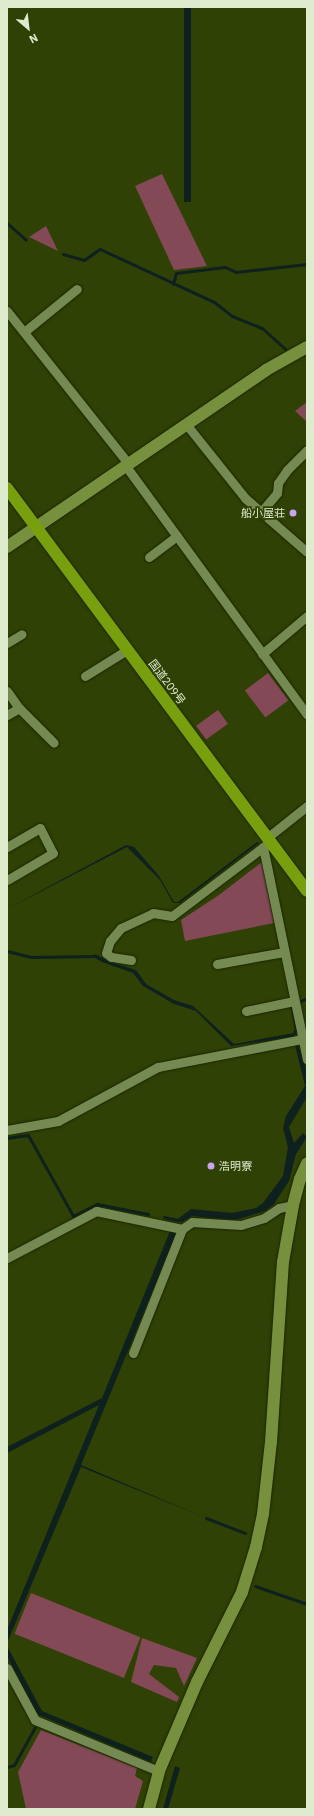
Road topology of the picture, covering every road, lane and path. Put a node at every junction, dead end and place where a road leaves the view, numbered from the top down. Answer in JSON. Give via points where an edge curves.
{"nodes":[{"id":1,"x":77,"y":289,"type":"dead end"},
{"id":2,"x":7,"y":311,"type":"edge"},
{"id":3,"x":24,"y":332,"type":"junction"},
{"id":4,"x":307,"y":347,"type":"edge"},
{"id":5,"x":186,"y":424,"type":"junction"},
{"id":6,"x":307,"y":450,"type":"edge"},
{"id":7,"x":127,"y":464,"type":"junction"},
{"id":8,"x":7,"y":488,"type":"edge"},
{"id":9,"x":261,"y":512,"type":"junction"},
{"id":10,"x":35,"y":527,"type":"junction"},
{"id":11,"x":177,"y":536,"type":"junction"},
{"id":12,"x":7,"y":547,"type":"edge"},
{"id":13,"x":307,"y":552,"type":"edge"},
{"id":14,"x":149,"y":557,"type":"dead end"},
{"id":15,"x":307,"y":616,"type":"edge"},
{"id":16,"x":22,"y":634,"type":"dead end"},
{"id":17,"x":7,"y":643,"type":"edge"},
{"id":18,"x":126,"y":650,"type":"junction"},
{"id":19,"x":262,"y":654,"type":"junction"},
{"id":20,"x":85,"y":676,"type":"dead end"},
{"id":21,"x":7,"y":691,"type":"edge"},
{"id":22,"x":19,"y":708,"type":"junction"},
{"id":23,"x":7,"y":715,"type":"edge"},
{"id":24,"x":307,"y":715,"type":"edge"},
{"id":25,"x":54,"y":744,"type":"dead end"},
{"id":26,"x":307,"y":806,"type":"edge"},
{"id":27,"x":268,"y":842,"type":"junction"},
{"id":28,"x":7,"y":847,"type":"edge"},
{"id":29,"x":7,"y":880,"type":"edge"},
{"id":30,"x":307,"y":891,"type":"edge"},
{"id":31,"x":284,"y":952,"type":"junction"},
{"id":32,"x":131,"y":960,"type":"dead end"},
{"id":33,"x":217,"y":964,"type":"dead end"},
{"id":34,"x":294,"y":1001,"type":"junction"},
{"id":35,"x":246,"y":1011,"type":"dead end"},
{"id":36,"x":302,"y":1039,"type":"junction"},
{"id":37,"x":307,"y":1059,"type":"edge"},
{"id":38,"x":7,"y":1130,"type":"edge"},
{"id":39,"x":307,"y":1163,"type":"edge"},
{"id":40,"x":294,"y":1205,"type":"junction"},
{"id":41,"x":182,"y":1229,"type":"junction"},
{"id":42,"x":7,"y":1258,"type":"edge"},
{"id":43,"x":133,"y":1353,"type":"dead end"},
{"id":44,"x":7,"y":1668,"type":"edge"},
{"id":45,"x":159,"y":1771,"type":"junction"},
{"id":46,"x":149,"y":1809,"type":"edge"}],
"edges":[{"from":1,"to":3,"type":"street"},
{"from":2,"to":3,"type":"street"},
{"from":3,"to":7,"type":"street"},
{"from":4,"to":5,"type":"street","via":[[266,370]]},
{"from":5,"to":7,"type":"street"},
{"from":5,"to":9,"type":"street","via":[[244,498]]},
{"from":6,"to":9,"type":"street","via":[[287,470],[278,483],[277,494]]},
{"from":7,"to":10,"type":"street"},
{"from":7,"to":11,"type":"street"},
{"from":8,"to":10,"type":"highway","name":"国道209号"},
{"from":9,"to":13,"type":"street"},
{"from":10,"to":12,"type":"street"},
{"from":10,"to":18,"type":"highway","name":"国道209号"},
{"from":11,"to":14,"type":"street"},
{"from":11,"to":19,"type":"street"},
{"from":15,"to":19,"type":"street"},
{"from":16,"to":17,"type":"street"},
{"from":18,"to":20,"type":"street"},
{"from":18,"to":27,"type":"highway","name":"国道209号"},
{"from":19,"to":24,"type":"street"},
{"from":21,"to":22,"type":"street"},
{"from":22,"to":23,"type":"street"},
{"from":22,"to":25,"type":"street"},
{"from":26,"to":27,"type":"street"},
{"from":27,"to":30,"type":"highway","name":"国道209号"},
{"from":27,"to":31,"type":"street"},
{"from":27,"to":32,"type":"street","via":[[172,916],[153,913],[121,928],[110,942],[106,953],[110,957]]},
{"from":28,"to":29,"type":"street","via":[[40,828],[53,853]]},
{"from":31,"to":33,"type":"street"},
{"from":31,"to":34,"type":"street"},
{"from":34,"to":35,"type":"street"},
{"from":34,"to":36,"type":"street"},
{"from":36,"to":37,"type":"street"},
{"from":36,"to":38,"type":"street","via":[[158,1067],[58,1121]]},
{"from":39,"to":40,"type":"street"},
{"from":40,"to":41,"type":"street","via":[[280,1208],[264,1218],[241,1225],[192,1222]]},
{"from":40,"to":45,"type":"street","via":[[284,1262],[271,1442],[263,1514],[256,1547],[242,1592],[197,1682]]},
{"from":41,"to":42,"type":"street","via":[[96,1211]]},
{"from":41,"to":43,"type":"street"},
{"from":44,"to":45,"type":"street","via":[[35,1720]]},
{"from":45,"to":46,"type":"street"}]}
